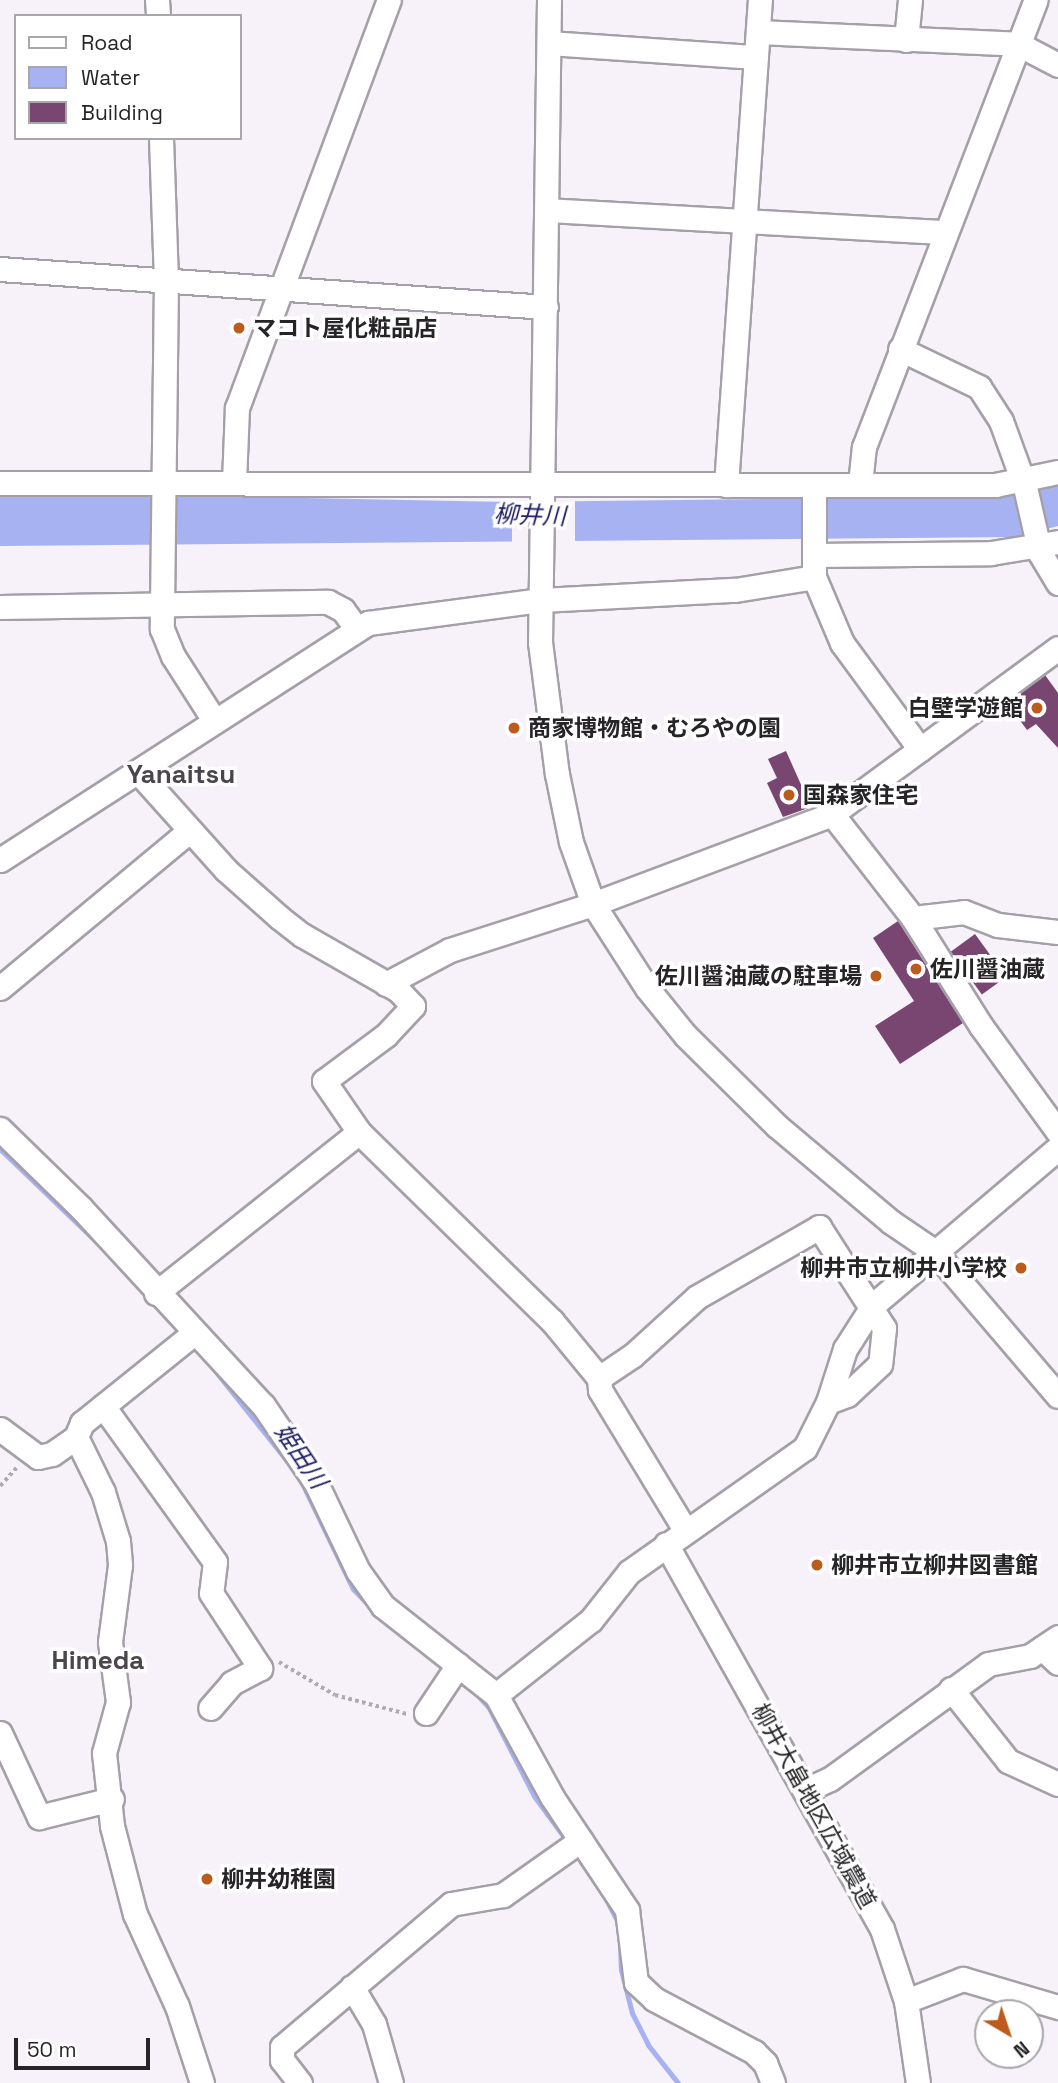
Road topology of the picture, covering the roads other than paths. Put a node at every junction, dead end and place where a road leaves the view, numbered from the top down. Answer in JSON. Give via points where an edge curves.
{"nodes":[{"id":1,"x":389,"y":0,"type":"edge"},
{"id":2,"x":549,"y":0,"type":"edge"},
{"id":3,"x":760,"y":0,"type":"edge"},
{"id":4,"x":909,"y":0,"type":"edge"},
{"id":5,"x":1036,"y":0,"type":"edge"},
{"id":6,"x":758,"y":33,"type":"junction"},
{"id":7,"x":906,"y":40,"type":"junction"},
{"id":8,"x":549,"y":43,"type":"junction"},
{"id":9,"x":1018,"y":44,"type":"junction"},
{"id":10,"x":756,"y":57,"type":"junction"},
{"id":11,"x":1058,"y":65,"type":"edge"},
{"id":12,"x":161,"y":140,"type":"edge"},
{"id":13,"x":547,"y":210,"type":"junction"},
{"id":14,"x":742,"y":219,"type":"junction"},
{"id":15,"x":943,"y":232,"type":"junction"},
{"id":16,"x":0,"y":269,"type":"edge"},
{"id":17,"x":166,"y":281,"type":"junction"},
{"id":18,"x":279,"y":288,"type":"junction"},
{"id":19,"x":546,"y":307,"type":"junction"},
{"id":20,"x":900,"y":349,"type":"junction"},
{"id":21,"x":1058,"y":472,"type":"edge"},
{"id":22,"x":234,"y":482,"type":"junction"},
{"id":23,"x":0,"y":483,"type":"edge"},
{"id":24,"x":860,"y":484,"type":"junction"},
{"id":25,"x":726,"y":485,"type":"junction"},
{"id":26,"x":1024,"y":485,"type":"junction"},
{"id":27,"x":813,"y":488,"type":"junction"},
{"id":28,"x":165,"y":491,"type":"junction"},
{"id":29,"x":545,"y":491,"type":"junction"},
{"id":30,"x":1044,"y":542,"type":"edge"},
{"id":31,"x":814,"y":558,"type":"junction"},
{"id":32,"x":1058,"y":583,"type":"edge"},
{"id":33,"x":541,"y":600,"type":"junction"},
{"id":34,"x":161,"y":605,"type":"junction"},
{"id":35,"x":0,"y":607,"type":"edge"},
{"id":36,"x":356,"y":628,"type":"junction"},
{"id":37,"x":1058,"y":648,"type":"edge"},
{"id":38,"x":214,"y":720,"type":"junction"},
{"id":39,"x":920,"y":749,"type":"junction"},
{"id":40,"x":139,"y":773,"type":"junction"},
{"id":41,"x":832,"y":814,"type":"junction"},
{"id":42,"x":189,"y":831,"type":"junction"},
{"id":43,"x":0,"y":859,"type":"edge"},
{"id":44,"x":593,"y":904,"type":"junction"},
{"id":45,"x":913,"y":918,"type":"junction"},
{"id":46,"x":1058,"y":932,"type":"edge"},
{"id":47,"x":386,"y":984,"type":"junction"},
{"id":48,"x":0,"y":988,"type":"edge"},
{"id":49,"x":0,"y":1129,"type":"edge"},
{"id":50,"x":359,"y":1132,"type":"junction"},
{"id":51,"x":1058,"y":1132,"type":"edge"},
{"id":52,"x":1058,"y":1148,"type":"edge"},
{"id":53,"x":935,"y":1252,"type":"junction"},
{"id":54,"x":156,"y":1293,"type":"junction"},
{"id":55,"x":873,"y":1305,"type":"junction"},
{"id":56,"x":194,"y":1333,"type":"junction"},
{"id":57,"x":599,"y":1378,"type":"junction"},
{"id":58,"x":1058,"y":1396,"type":"edge"},
{"id":59,"x":828,"y":1402,"type":"junction"},
{"id":60,"x":103,"y":1406,"type":"junction"},
{"id":61,"x":0,"y":1429,"type":"edge"},
{"id":62,"x":76,"y":1437,"type":"junction"},
{"id":63,"x":685,"y":1530,"type":"junction"},
{"id":64,"x":666,"y":1544,"type":"junction"},
{"id":65,"x":1053,"y":1649,"type":"edge"},
{"id":66,"x":458,"y":1665,"type":"junction"},
{"id":67,"x":951,"y":1689,"type":"junction"},
{"id":68,"x":496,"y":1695,"type":"junction"},
{"id":69,"x":210,"y":1709,"type":"dead end"},
{"id":70,"x":426,"y":1713,"type":"road end"},
{"id":71,"x":0,"y":1733,"type":"edge"},
{"id":72,"x":1058,"y":1784,"type":"edge"},
{"id":73,"x":806,"y":1790,"type":"junction"},
{"id":74,"x":112,"y":1799,"type":"junction"},
{"id":75,"x":581,"y":1840,"type":"junction"},
{"id":76,"x":352,"y":1987,"type":"junction"},
{"id":77,"x":906,"y":2001,"type":"junction"},
{"id":78,"x":1058,"y":2007,"type":"edge"},
{"id":79,"x":202,"y":2083,"type":"edge"},
{"id":80,"x":300,"y":2083,"type":"edge"},
{"id":81,"x":391,"y":2083,"type":"edge"},
{"id":82,"x":773,"y":2083,"type":"edge"},
{"id":83,"x":918,"y":2083,"type":"edge"}],
"edges":[{"from":1,"to":18,"type":"street"},
{"from":2,"to":8,"type":"street"},
{"from":3,"to":6,"type":"street"},
{"from":4,"to":7,"type":"street"},
{"from":5,"to":9,"type":"street"},
{"from":6,"to":7,"type":"street"},
{"from":6,"to":10,"type":"street"},
{"from":7,"to":9,"type":"street"},
{"from":8,"to":10,"type":"street"},
{"from":8,"to":13,"type":"street"},
{"from":9,"to":11,"type":"street"},
{"from":9,"to":15,"type":"street"},
{"from":10,"to":14,"type":"street"},
{"from":12,"to":17,"type":"street"},
{"from":13,"to":14,"type":"street"},
{"from":13,"to":19,"type":"street"},
{"from":14,"to":15,"type":"street"},
{"from":14,"to":25,"type":"street"},
{"from":15,"to":20,"type":"street"},
{"from":16,"to":17,"type":"street"},
{"from":17,"to":18,"type":"street"},
{"from":17,"to":28,"type":"street"},
{"from":18,"to":19,"type":"street"},
{"from":18,"to":22,"type":"street","via":[[237,408]]},
{"from":19,"to":29,"type":"street"},
{"from":20,"to":24,"type":"street","via":[[864,447]]},
{"from":20,"to":26,"type":"street","via":[[979,387],[1001,421]]},
{"from":21,"to":26,"type":"street"},
{"from":22,"to":28,"type":"street"},
{"from":22,"to":29,"type":"street"},
{"from":23,"to":28,"type":"street"},
{"from":24,"to":26,"type":"street"},
{"from":24,"to":27,"type":"street"},
{"from":25,"to":27,"type":"street"},
{"from":25,"to":29,"type":"street"},
{"from":26,"to":30,"type":"street"},
{"from":27,"to":31,"type":"street"},
{"from":28,"to":34,"type":"street","via":[[166,572]]},
{"from":29,"to":33,"type":"street"},
{"from":30,"to":31,"type":"street","via":[[991,553]]},
{"from":30,"to":32,"type":"street"},
{"from":31,"to":33,"type":"street","via":[[735,590]]},
{"from":31,"to":39,"type":"street","via":[[842,643]]},
{"from":33,"to":36,"type":"street"},
{"from":33,"to":44,"type":"street","via":[[540,642],[556,774],[571,842]]},
{"from":34,"to":35,"type":"street"},
{"from":34,"to":36,"type":"street","via":[[328,602],[343,610]]},
{"from":34,"to":38,"type":"street","via":[[162,629],[173,656]]},
{"from":36,"to":38,"type":"street"},
{"from":37,"to":39,"type":"street"},
{"from":38,"to":40,"type":"street"},
{"from":39,"to":41,"type":"street"},
{"from":40,"to":42,"type":"street"},
{"from":40,"to":43,"type":"street"},
{"from":41,"to":44,"type":"street"},
{"from":41,"to":45,"type":"street"},
{"from":42,"to":47,"type":"street","via":[[302,935]]},
{"from":42,"to":48,"type":"street"},
{"from":44,"to":47,"type":"street","via":[[450,950]]},
{"from":44,"to":53,"type":"street","via":[[647,988],[746,1098],[891,1222]]},
{"from":45,"to":46,"type":"street","via":[[964,912],[998,925]]},
{"from":45,"to":51,"type":"street","via":[[981,1027]]},
{"from":47,"to":50,"type":"street","via":[[414,1006],[386,1035],[324,1081]]},
{"from":49,"to":54,"type":"street","via":[[80,1207]]},
{"from":50,"to":54,"type":"street"},
{"from":50,"to":57,"type":"street","via":[[525,1293]]},
{"from":52,"to":53,"type":"street"},
{"from":53,"to":55,"type":"street"},
{"from":53,"to":58,"type":"street"},
{"from":54,"to":56,"type":"street"},
{"from":55,"to":57,"type":"street","via":[[825,1231],[808,1229],[697,1297]]},
{"from":55,"to":59,"type":"street","via":[[845,1349]]},
{"from":55,"to":59,"type":"street","via":[[884,1328],[880,1364],[847,1395]]},
{"from":56,"to":60,"type":"street"},
{"from":56,"to":66,"type":"street","via":[[263,1405],[292,1444],[358,1571],[383,1606]]},
{"from":57,"to":63,"type":"street","via":[[600,1390]]},
{"from":59,"to":63,"type":"street","via":[[805,1448]]},
{"from":60,"to":62,"type":"street","via":[[82,1423]]},
{"from":60,"to":69,"type":"street","via":[[215,1562],[211,1593],[260,1668],[232,1683]]},
{"from":61,"to":62,"type":"street","via":[[29,1453],[52,1454]]},
{"from":62,"to":74,"type":"street","via":[[103,1492],[118,1541],[120,1565],[110,1642],[118,1702],[104,1753]]},
{"from":63,"to":64,"type":"street"},
{"from":64,"to":68,"type":"street","via":[[629,1572],[591,1620]]},
{"from":64,"to":73,"type":"street","name":"柳井大畠地区広域農道"},
{"from":65,"to":67,"type":"street","via":[[988,1664]]},
{"from":66,"to":68,"type":"street"},
{"from":66,"to":70,"type":"street"},
{"from":67,"to":72,"type":"street","via":[[1008,1761]]},
{"from":67,"to":73,"type":"street","via":[[830,1779]]},
{"from":68,"to":75,"type":"street"},
{"from":71,"to":74,"type":"street","via":[[39,1817]]},
{"from":73,"to":77,"type":"street","name":"柳井大畠地区広域農道","via":[[882,1929]]},
{"from":74,"to":79,"type":"street","via":[[112,1826],[135,1913],[177,2006]]},
{"from":75,"to":76,"type":"street","via":[[503,1895],[451,1904]]},
{"from":75,"to":82,"type":"street","via":[[628,1910],[636,1982],[654,1999],[754,2052],[765,2063]]},
{"from":76,"to":80,"type":"street","via":[[282,2047],[282,2060]]},
{"from":76,"to":81,"type":"street","via":[[374,2024]]},
{"from":77,"to":78,"type":"street","via":[[963,1979]]},
{"from":77,"to":83,"type":"street","name":"柳井大畠地区広域農道"}]}
